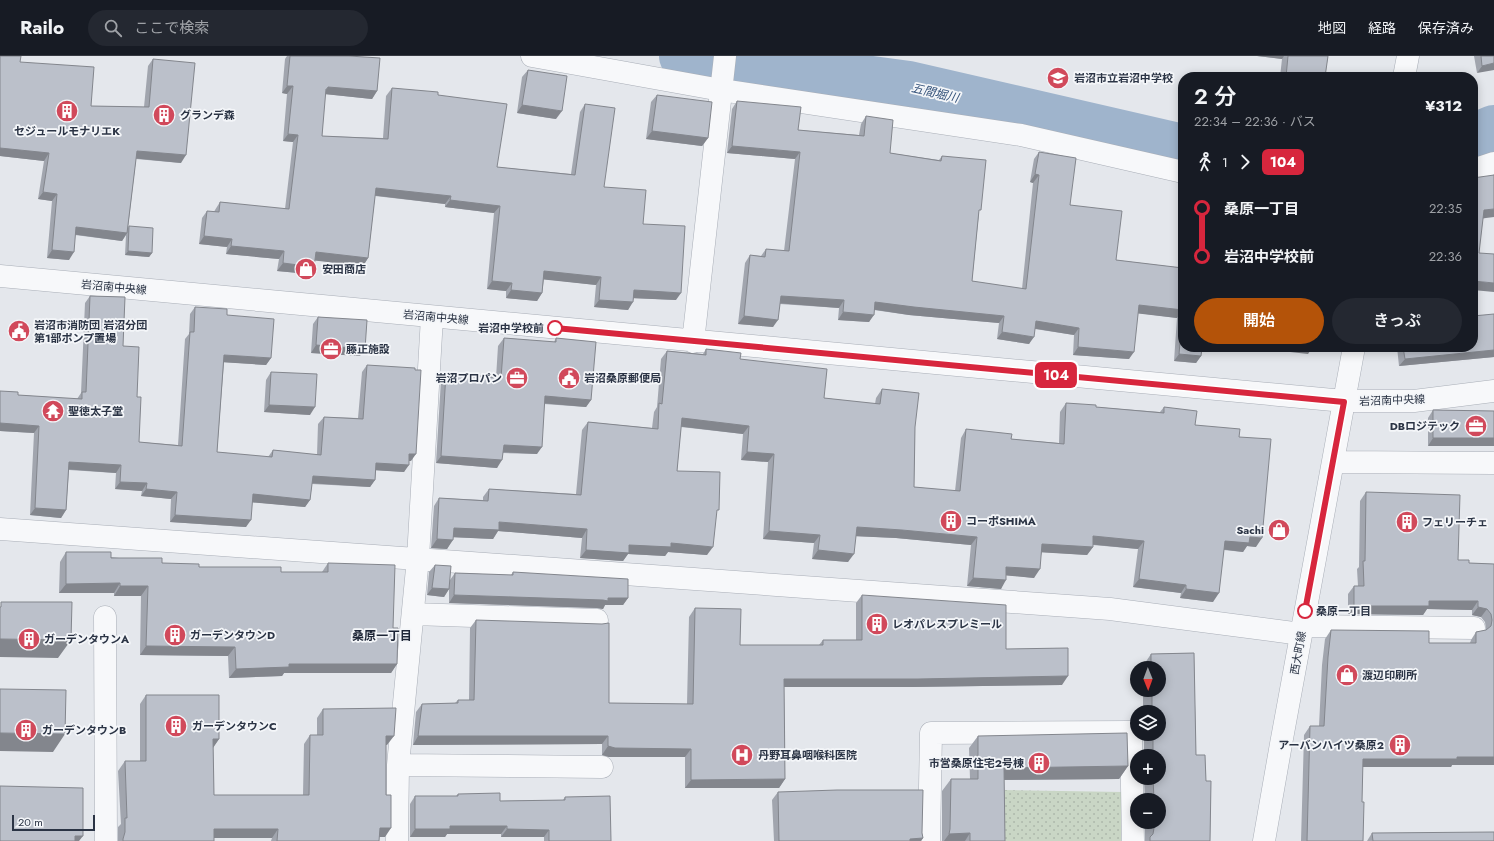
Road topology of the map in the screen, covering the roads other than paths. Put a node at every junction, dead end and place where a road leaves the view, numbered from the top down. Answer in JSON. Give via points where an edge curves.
{"nodes":[{"id":1,"x":532,"y":56,"type":"edge"},
{"id":2,"x":725,"y":56,"type":"edge"},
{"id":3,"x":1408,"y":56,"type":"edge"},
{"id":4,"x":1405,"y":72,"type":"edge"},
{"id":5,"x":722,"y":87,"type":"junction"},
{"id":6,"x":1494,"y":163,"type":"edge"},
{"id":7,"x":1478,"y":168,"type":"edge"},
{"id":8,"x":1178,"y":171,"type":"edge"},
{"id":9,"x":0,"y":276,"type":"edge"},
{"id":10,"x":432,"y":317,"type":"junction"},
{"id":11,"x":693,"y":342,"type":"junction"},
{"id":12,"x":1353,"y":352,"type":"edge"},
{"id":13,"x":1494,"y":391,"type":"edge"},
{"id":14,"x":1344,"y":402,"type":"junction"},
{"id":15,"x":1334,"y":462,"type":"junction"},
{"id":16,"x":1494,"y":463,"type":"edge"},
{"id":17,"x":0,"y":529,"type":"edge"},
{"id":18,"x":418,"y":558,"type":"junction"},
{"id":19,"x":413,"y":614,"type":"junction"},
{"id":20,"x":105,"y":617,"type":"dead end"},
{"id":21,"x":597,"y":620,"type":"dead end"},
{"id":22,"x":1474,"y":628,"type":"dead end"},
{"id":23,"x":1302,"y":630,"type":"junction"},
{"id":24,"x":398,"y":765,"type":"junction"},
{"id":25,"x":602,"y":767,"type":"dead end"},
{"id":26,"x":106,"y":841,"type":"edge"},
{"id":27,"x":397,"y":841,"type":"edge"},
{"id":28,"x":929,"y":841,"type":"edge"},
{"id":29,"x":1133,"y":841,"type":"edge"},
{"id":30,"x":1264,"y":841,"type":"edge"}],
"edges":[{"from":1,"to":5,"type":"street"},
{"from":2,"to":5,"type":"street"},
{"from":3,"to":4,"type":"street"},
{"from":5,"to":8,"type":"street","via":[[1021,135]]},
{"from":5,"to":11,"type":"street"},
{"from":6,"to":7,"type":"street"},
{"from":9,"to":10,"type":"street","name":"岩沼南中央線"},
{"from":10,"to":11,"type":"street","name":"岩沼南中央線"},
{"from":10,"to":18,"type":"street"},
{"from":11,"to":14,"type":"street","name":"岩沼南中央線"},
{"from":12,"to":14,"type":"street","name":"西大町線"},
{"from":13,"to":14,"type":"street","name":"岩沼南中央線","via":[[1414,401]]},
{"from":14,"to":15,"type":"street","name":"西大町線"},
{"from":15,"to":16,"type":"street"},
{"from":15,"to":23,"type":"street","name":"西大町線"},
{"from":17,"to":18,"type":"street"},
{"from":18,"to":19,"type":"street"},
{"from":18,"to":23,"type":"street","via":[[1110,608]]},
{"from":19,"to":21,"type":"street"},
{"from":19,"to":24,"type":"street"},
{"from":20,"to":26,"type":"street"},
{"from":22,"to":23,"type":"street"},
{"from":23,"to":30,"type":"street","name":"西大町線"},
{"from":24,"to":25,"type":"street"},
{"from":24,"to":27,"type":"street"},
{"from":28,"to":29,"type":"street","via":[[931,733],[1131,732]]}]}
